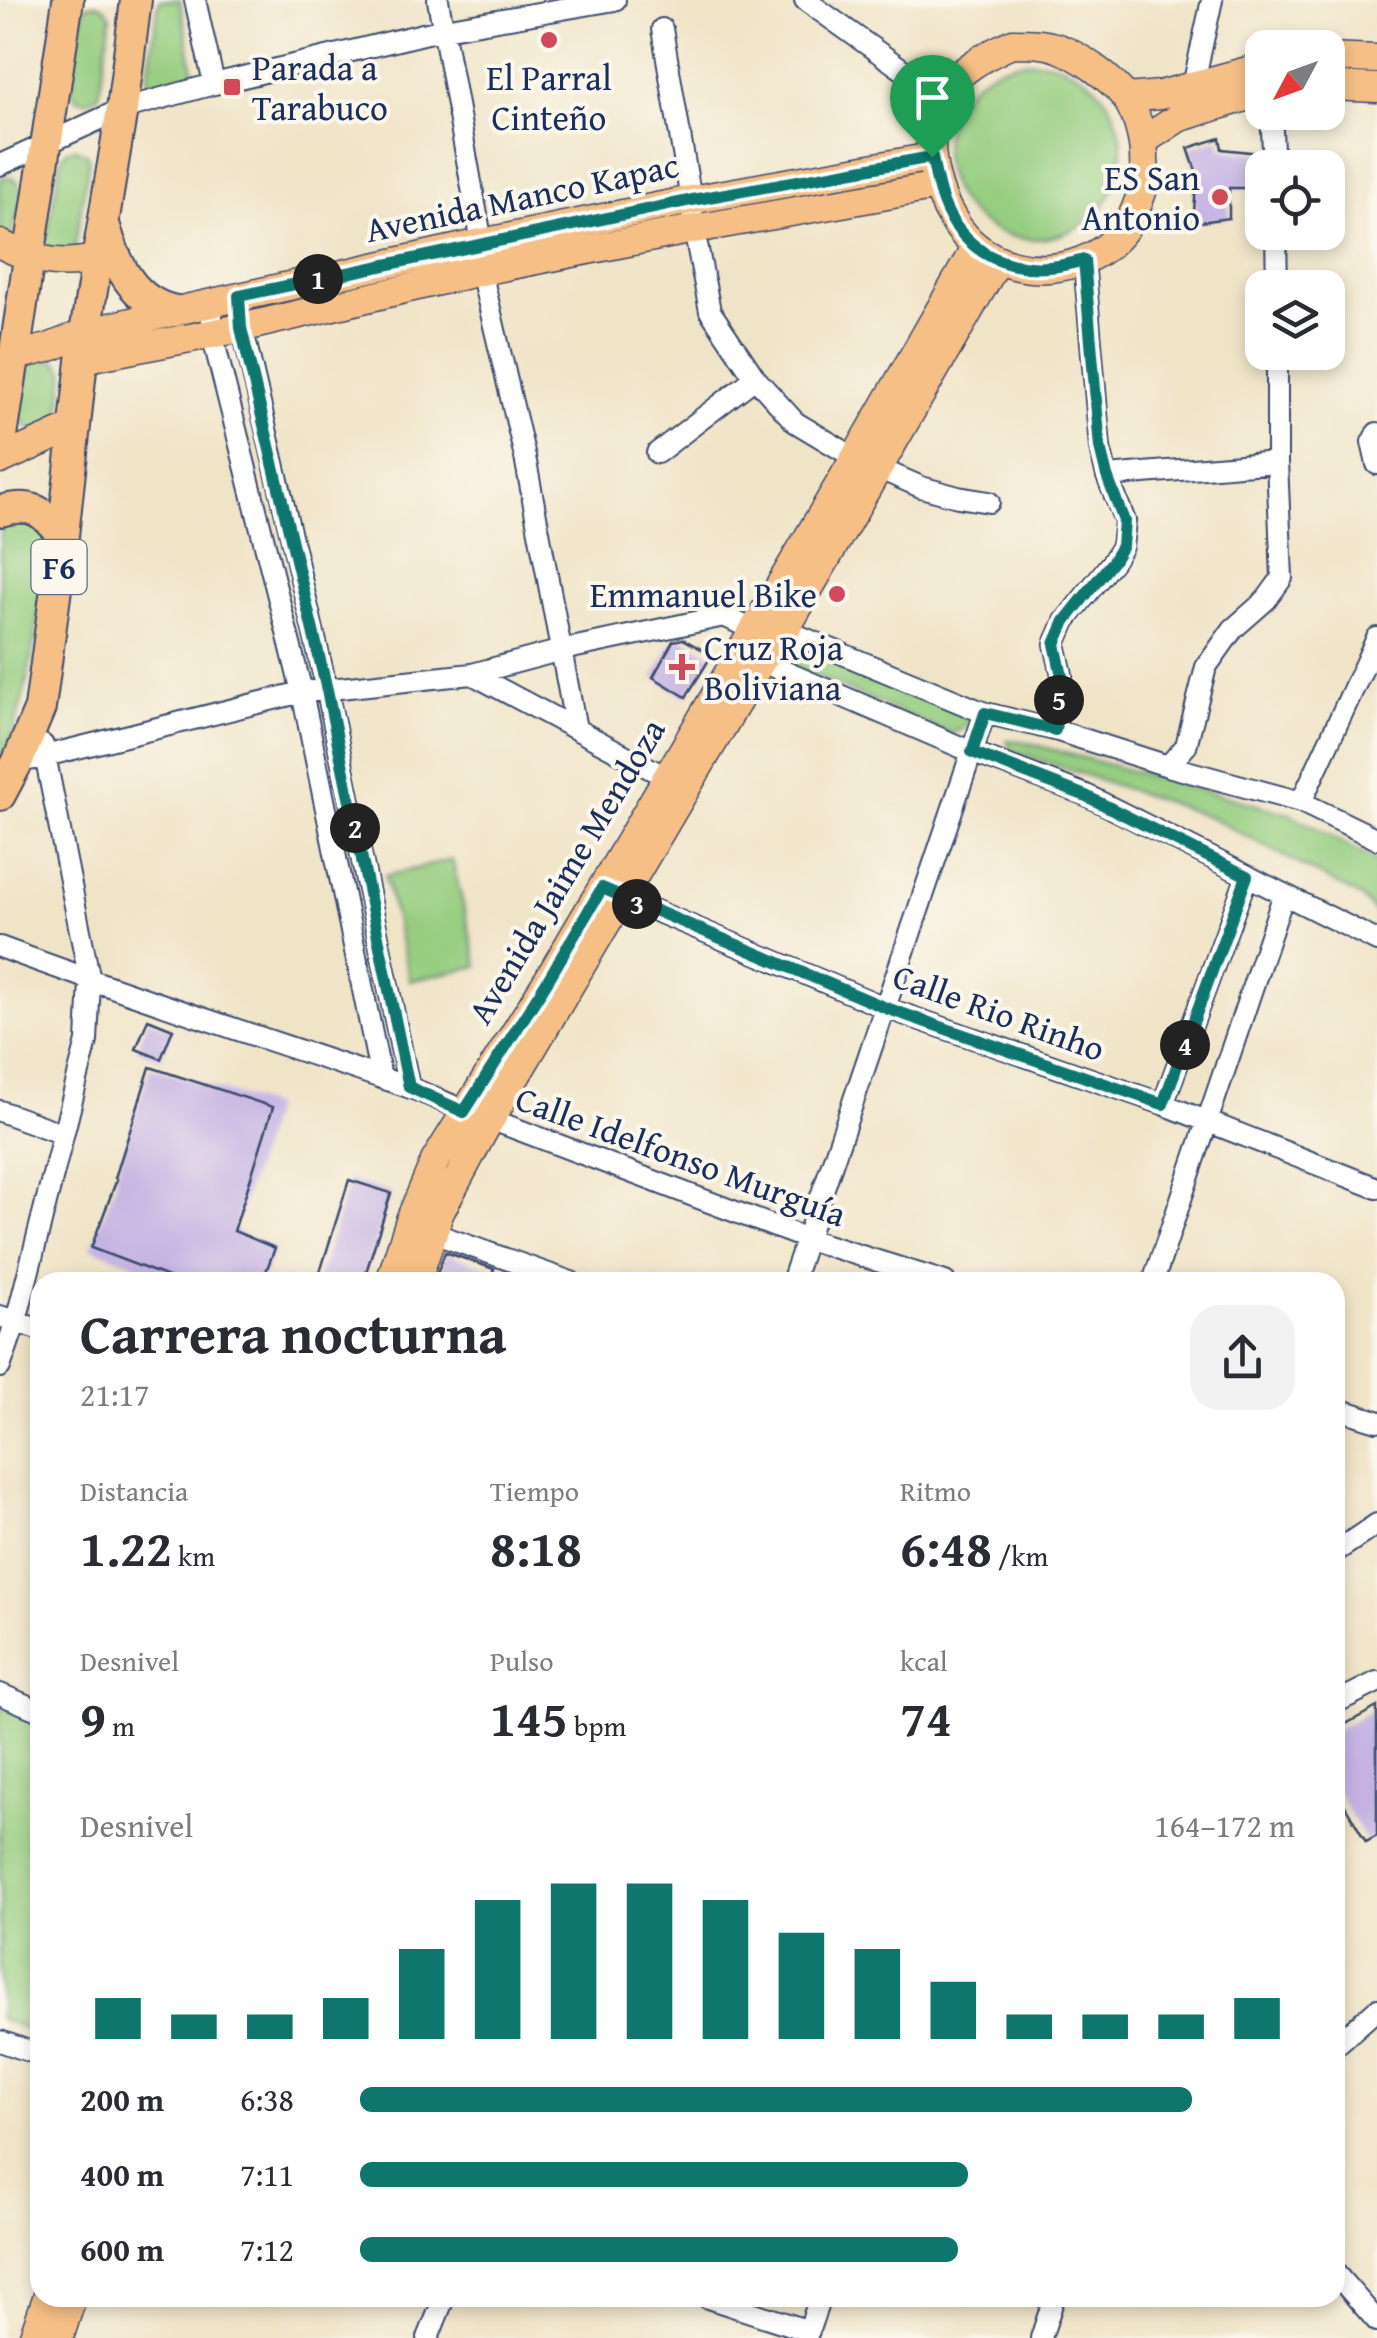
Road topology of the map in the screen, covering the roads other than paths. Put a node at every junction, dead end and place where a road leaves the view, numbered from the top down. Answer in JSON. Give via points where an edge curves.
{"nodes":[{"id":1,"x":68,"y":0,"type":"edge"},
{"id":2,"x":136,"y":0,"type":"edge"},
{"id":3,"x":196,"y":0,"type":"edge"},
{"id":4,"x":438,"y":0,"type":"edge"},
{"id":5,"x":615,"y":0,"type":"edge"},
{"id":6,"x":805,"y":0,"type":"edge"},
{"id":7,"x":1212,"y":0,"type":"edge"},
{"id":8,"x":444,"y":28,"type":"junction"},
{"id":9,"x":662,"y":30,"type":"dead end"},
{"id":10,"x":1345,"y":58,"type":"edge"},
{"id":11,"x":1377,"y":59,"type":"edge"},
{"id":12,"x":1245,"y":72,"type":"edge"},
{"id":13,"x":214,"y":84,"type":"junction"},
{"id":14,"x":1192,"y":86,"type":"junction"},
{"id":15,"x":1345,"y":87,"type":"edge"},
{"id":16,"x":1377,"y":88,"type":"edge"},
{"id":17,"x":941,"y":97,"type":"junction"},
{"id":18,"x":1245,"y":97,"type":"edge"},
{"id":19,"x":1126,"y":98,"type":"junction"},
{"id":20,"x":122,"y":109,"type":"junction"},
{"id":21,"x":1143,"y":141,"type":"junction"},
{"id":22,"x":47,"y":142,"type":"junction"},
{"id":23,"x":932,"y":157,"type":"junction"},
{"id":24,"x":0,"y":164,"type":"edge"},
{"id":25,"x":938,"y":186,"type":"junction"},
{"id":26,"x":692,"y":200,"type":"junction"},
{"id":27,"x":102,"y":219,"type":"junction"},
{"id":28,"x":694,"y":229,"type":"junction"},
{"id":29,"x":14,"y":250,"type":"edge"},
{"id":30,"x":987,"y":254,"type":"junction"},
{"id":31,"x":481,"y":257,"type":"junction"},
{"id":32,"x":96,"y":259,"type":"junction"},
{"id":33,"x":1084,"y":260,"type":"junction"},
{"id":34,"x":225,"y":299,"type":"junction"},
{"id":35,"x":176,"y":311,"type":"junction"},
{"id":36,"x":241,"y":328,"type":"junction"},
{"id":37,"x":212,"y":334,"type":"junction"},
{"id":38,"x":84,"y":346,"type":"junction"},
{"id":39,"x":14,"y":356,"type":"junction"},
{"id":40,"x":1277,"y":370,"type":"edge"},
{"id":41,"x":755,"y":378,"type":"junction"},
{"id":42,"x":4,"y":395,"type":"edge"},
{"id":43,"x":76,"y":426,"type":"junction"},
{"id":44,"x":1377,"y":433,"type":"edge"},
{"id":45,"x":0,"y":450,"type":"edge"},
{"id":46,"x":657,"y":453,"type":"dead end"},
{"id":47,"x":0,"y":460,"type":"edge"},
{"id":48,"x":1277,"y":462,"type":"junction"},
{"id":49,"x":866,"y":464,"type":"junction"},
{"id":50,"x":1377,"y":464,"type":"edge"},
{"id":51,"x":1107,"y":476,"type":"junction"},
{"id":52,"x":989,"y":502,"type":"dead end"},
{"id":53,"x":0,"y":510,"type":"edge"},
{"id":54,"x":64,"y":536,"type":"junction"},
{"id":55,"x":1377,"y":638,"type":"edge"},
{"id":56,"x":760,"y":639,"type":"junction"},
{"id":57,"x":562,"y":650,"type":"junction"},
{"id":58,"x":472,"y":674,"type":"junction"},
{"id":59,"x":327,"y":690,"type":"junction"},
{"id":60,"x":302,"y":692,"type":"junction"},
{"id":61,"x":985,"y":713,"type":"junction"},
{"id":62,"x":576,"y":729,"type":"junction"},
{"id":63,"x":1055,"y":730,"type":"junction"},
{"id":64,"x":972,"y":752,"type":"junction"},
{"id":65,"x":31,"y":760,"type":"junction"},
{"id":66,"x":1168,"y":766,"type":"junction"},
{"id":67,"x":676,"y":782,"type":"junction"},
{"id":68,"x":0,"y":795,"type":"edge"},
{"id":69,"x":1301,"y":802,"type":"junction"},
{"id":70,"x":1377,"y":839,"type":"edge"},
{"id":71,"x":1247,"y":876,"type":"junction"},
{"id":72,"x":611,"y":892,"type":"junction"},
{"id":73,"x":1284,"y":894,"type":"junction"},
{"id":74,"x":1377,"y":941,"type":"edge"},
{"id":75,"x":0,"y":947,"type":"edge"},
{"id":76,"x":90,"y":980,"type":"junction"},
{"id":77,"x":886,"y":1008,"type":"junction"},
{"id":78,"x":380,"y":1078,"type":"junction"},
{"id":79,"x":409,"y":1087,"type":"junction"},
{"id":80,"x":1163,"y":1104,"type":"junction"},
{"id":81,"x":0,"y":1112,"type":"edge"},
{"id":82,"x":477,"y":1116,"type":"junction"},
{"id":83,"x":1207,"y":1122,"type":"junction"},
{"id":84,"x":63,"y":1134,"type":"junction"},
{"id":85,"x":1377,"y":1188,"type":"edge"},
{"id":86,"x":433,"y":1232,"type":"junction"},
{"id":87,"x":807,"y":1239,"type":"junction"},
{"id":88,"x":393,"y":1272,"type":"edge"},
{"id":89,"x":419,"y":1272,"type":"edge"},
{"id":90,"x":543,"y":1272,"type":"edge"},
{"id":91,"x":795,"y":1272,"type":"edge"},
{"id":92,"x":913,"y":1272,"type":"edge"},
{"id":93,"x":1156,"y":1272,"type":"edge"},
{"id":94,"x":8,"y":1319,"type":"edge"},
{"id":95,"x":0,"y":1367,"type":"edge"},
{"id":96,"x":1345,"y":1411,"type":"edge"},
{"id":97,"x":1377,"y":1421,"type":"edge"},
{"id":98,"x":1377,"y":1524,"type":"edge"},
{"id":99,"x":1345,"y":1545,"type":"edge"},
{"id":100,"x":1377,"y":1682,"type":"edge"},
{"id":101,"x":0,"y":1694,"type":"edge"},
{"id":102,"x":1345,"y":1698,"type":"edge"},
{"id":103,"x":30,"y":1707,"type":"edge"},
{"id":104,"x":1377,"y":2009,"type":"edge"},
{"id":105,"x":1345,"y":2037,"type":"edge"},
{"id":106,"x":0,"y":2041,"type":"edge"},
{"id":107,"x":30,"y":2052,"type":"edge"},
{"id":108,"x":1345,"y":2284,"type":"edge"},
{"id":109,"x":44,"y":2307,"type":"edge"},
{"id":110,"x":69,"y":2307,"type":"edge"},
{"id":111,"x":440,"y":2307,"type":"edge"},
{"id":112,"x":733,"y":2307,"type":"edge"},
{"id":113,"x":817,"y":2307,"type":"edge"},
{"id":114,"x":1051,"y":2307,"type":"edge"},
{"id":115,"x":1377,"y":2321,"type":"edge"},
{"id":116,"x":808,"y":2334,"type":"edge"},
{"id":117,"x":33,"y":2338,"type":"edge"},
{"id":118,"x":58,"y":2338,"type":"edge"},
{"id":119,"x":428,"y":2338,"type":"edge"},
{"id":120,"x":1042,"y":2338,"type":"edge"}],
"edges":[{"from":1,"to":22,"type":"highway"},
{"from":2,"to":20,"type":"highway","number":"F6"},
{"from":3,"to":13,"type":"street"},
{"from":4,"to":8,"type":"street"},
{"from":5,"to":8,"type":"street"},
{"from":6,"to":17,"type":"street"},
{"from":7,"to":14,"type":"street"},
{"from":8,"to":13,"type":"street"},
{"from":8,"to":31,"type":"street"},
{"from":9,"to":26,"type":"street"},
{"from":10,"to":11,"type":"main road"},
{"from":12,"to":14,"type":"main road"},
{"from":13,"to":20,"type":"street"},
{"from":14,"to":19,"type":"main road"},
{"from":15,"to":16,"type":"main road"},
{"from":17,"to":19,"type":"main road","via":[[986,55],[1014,42],[1060,49],[1092,66]]},
{"from":17,"to":23,"type":"main road","via":[[931,129]]},
{"from":18,"to":21,"type":"main road","via":[[1178,118]]},
{"from":19,"to":21,"type":"main road"},
{"from":20,"to":22,"type":"street"},
{"from":20,"to":27,"type":"highway","number":"F6"},
{"from":21,"to":33,"type":"main road","via":[[1145,184],[1132,217],[1120,235]]},
{"from":22,"to":24,"type":"street"},
{"from":22,"to":29,"type":"highway"},
{"from":23,"to":25,"type":"main road"},
{"from":23,"to":26,"type":"main road","name":"Avenida Manco Kapac"},
{"from":25,"to":28,"type":"main road","name":"Avenida Manco Kapac"},
{"from":25,"to":30,"type":"main road","via":[[953,223]]},
{"from":26,"to":28,"type":"street"},
{"from":26,"to":31,"type":"main road","name":"Avenida Manco Kapac"},
{"from":27,"to":32,"type":"highway","number":"F6"},
{"from":27,"to":35,"type":"highway","via":[[116,262],[135,290]]},
{"from":28,"to":31,"type":"main road","name":"Avenida Manco Kapac"},
{"from":28,"to":41,"type":"street","via":[[710,311]]},
{"from":29,"to":32,"type":"main road","via":[[52,263]]},
{"from":29,"to":39,"type":"highway"},
{"from":30,"to":33,"type":"main road","via":[[1026,268]]},
{"from":30,"to":49,"type":"main road","name":"Avenida Jaime Mendoza"},
{"from":31,"to":34,"type":"main road","name":"Avenida Manco Kapac"},
{"from":31,"to":36,"type":"main road","name":"Avenida Manco Kapac"},
{"from":31,"to":57,"type":"street"},
{"from":32,"to":38,"type":"highway","number":"F6"},
{"from":33,"to":51,"type":"street"},
{"from":34,"to":35,"type":"main road","name":"Avenida Manco Kapac"},
{"from":34,"to":36,"type":"street"},
{"from":34,"to":37,"type":"street"},
{"from":35,"to":38,"type":"main road","name":"Avenida Manco Kapac"},
{"from":36,"to":37,"type":"main road","name":"Avenida Manco Kapac"},
{"from":36,"to":59,"type":"street"},
{"from":37,"to":38,"type":"main road","name":"Avenida Manco Kapac"},
{"from":37,"to":60,"type":"street"},
{"from":38,"to":39,"type":"main road","name":"Avenida Manco Kapac"},
{"from":38,"to":43,"type":"highway","number":"F6"},
{"from":39,"to":42,"type":"highway"},
{"from":40,"to":48,"type":"street"},
{"from":41,"to":46,"type":"street"},
{"from":41,"to":49,"type":"street","via":[[795,422]]},
{"from":42,"to":45,"type":"highway"},
{"from":43,"to":47,"type":"main road"},
{"from":43,"to":54,"type":"highway","number":"F6"},
{"from":44,"to":50,"type":"street"},
{"from":48,"to":51,"type":"street"},
{"from":48,"to":66,"type":"street","via":[[1282,578],[1206,668],[1186,746]]},
{"from":49,"to":52,"type":"street","via":[[921,487]]},
{"from":49,"to":56,"type":"main road","name":"Avenida Jaime Mendoza"},
{"from":51,"to":63,"type":"street","via":[[1124,521],[1122,546],[1055,644],[1062,676]]},
{"from":53,"to":54,"type":"highway","via":[[35,509]]},
{"from":54,"to":65,"type":"highway","number":"F6"},
{"from":55,"to":69,"type":"street"},
{"from":56,"to":57,"type":"street","via":[[724,616]]},
{"from":56,"to":61,"type":"street"},
{"from":56,"to":64,"type":"street"},
{"from":56,"to":67,"type":"main road","name":"Avenida Jaime Mendoza"},
{"from":57,"to":58,"type":"street"},
{"from":57,"to":62,"type":"street"},
{"from":58,"to":59,"type":"street"},
{"from":58,"to":62,"type":"street"},
{"from":59,"to":60,"type":"street"},
{"from":59,"to":79,"type":"street"},
{"from":60,"to":65,"type":"street"},
{"from":60,"to":78,"type":"street"},
{"from":61,"to":63,"type":"street"},
{"from":61,"to":64,"type":"street"},
{"from":62,"to":67,"type":"street"},
{"from":63,"to":66,"type":"street"},
{"from":64,"to":71,"type":"street","via":[[1086,796]]},
{"from":64,"to":77,"type":"street"},
{"from":65,"to":68,"type":"highway","number":"F6"},
{"from":65,"to":76,"type":"street"},
{"from":66,"to":69,"type":"street"},
{"from":67,"to":72,"type":"main road","name":"Avenida Jaime Mendoza"},
{"from":69,"to":70,"type":"street"},
{"from":71,"to":73,"type":"street"},
{"from":71,"to":80,"type":"street"},
{"from":72,"to":77,"type":"street","name":"Calle Rio Rinho"},
{"from":72,"to":82,"type":"main road","name":"Avenida Jaime Mendoza"},
{"from":73,"to":74,"type":"street"},
{"from":73,"to":83,"type":"street"},
{"from":75,"to":76,"type":"street","name":"Calle Idelfonso Murguía"},
{"from":76,"to":78,"type":"street","name":"Calle Idelfonso Murguía"},
{"from":76,"to":84,"type":"street","via":[[87,1041]]},
{"from":77,"to":80,"type":"street","name":"Calle Rio Rinho"},
{"from":77,"to":87,"type":"street"},
{"from":78,"to":79,"type":"street","name":"Calle Idelfonso Murguía"},
{"from":79,"to":82,"type":"street","name":"Calle Idelfonso Murguía"},
{"from":80,"to":83,"type":"street","name":"Calle Rio Rinho"},
{"from":81,"to":84,"type":"street"},
{"from":82,"to":86,"type":"main road","name":"Avenida Jaime Mendoza"},
{"from":82,"to":87,"type":"street","name":"Calle Idelfonso Murguía"},
{"from":82,"to":88,"type":"main road","name":"Avenida Jaime Mendoza","via":[[435,1161]]},
{"from":83,"to":85,"type":"street","name":"Calle Rio Rinho"},
{"from":83,"to":93,"type":"street"},
{"from":84,"to":94,"type":"street"},
{"from":86,"to":89,"type":"main road","name":"Avenida Jaime Mendoza"},
{"from":86,"to":90,"type":"street"},
{"from":87,"to":91,"type":"street"},
{"from":87,"to":92,"type":"street","name":"Calle Idelfonso Murguía"},
{"from":94,"to":95,"type":"street"},
{"from":96,"to":97,"type":"street"},
{"from":98,"to":99,"type":"street"},
{"from":100,"to":102,"type":"street"},
{"from":101,"to":103,"type":"street"},
{"from":104,"to":105,"type":"street"},
{"from":106,"to":107,"type":"street"},
{"from":108,"to":115,"type":"street"},
{"from":109,"to":117,"type":"main road"},
{"from":110,"to":118,"type":"main road"},
{"from":111,"to":119,"type":"street"},
{"from":112,"to":116,"type":"street"},
{"from":113,"to":116,"type":"street"},
{"from":114,"to":120,"type":"street"}]}
